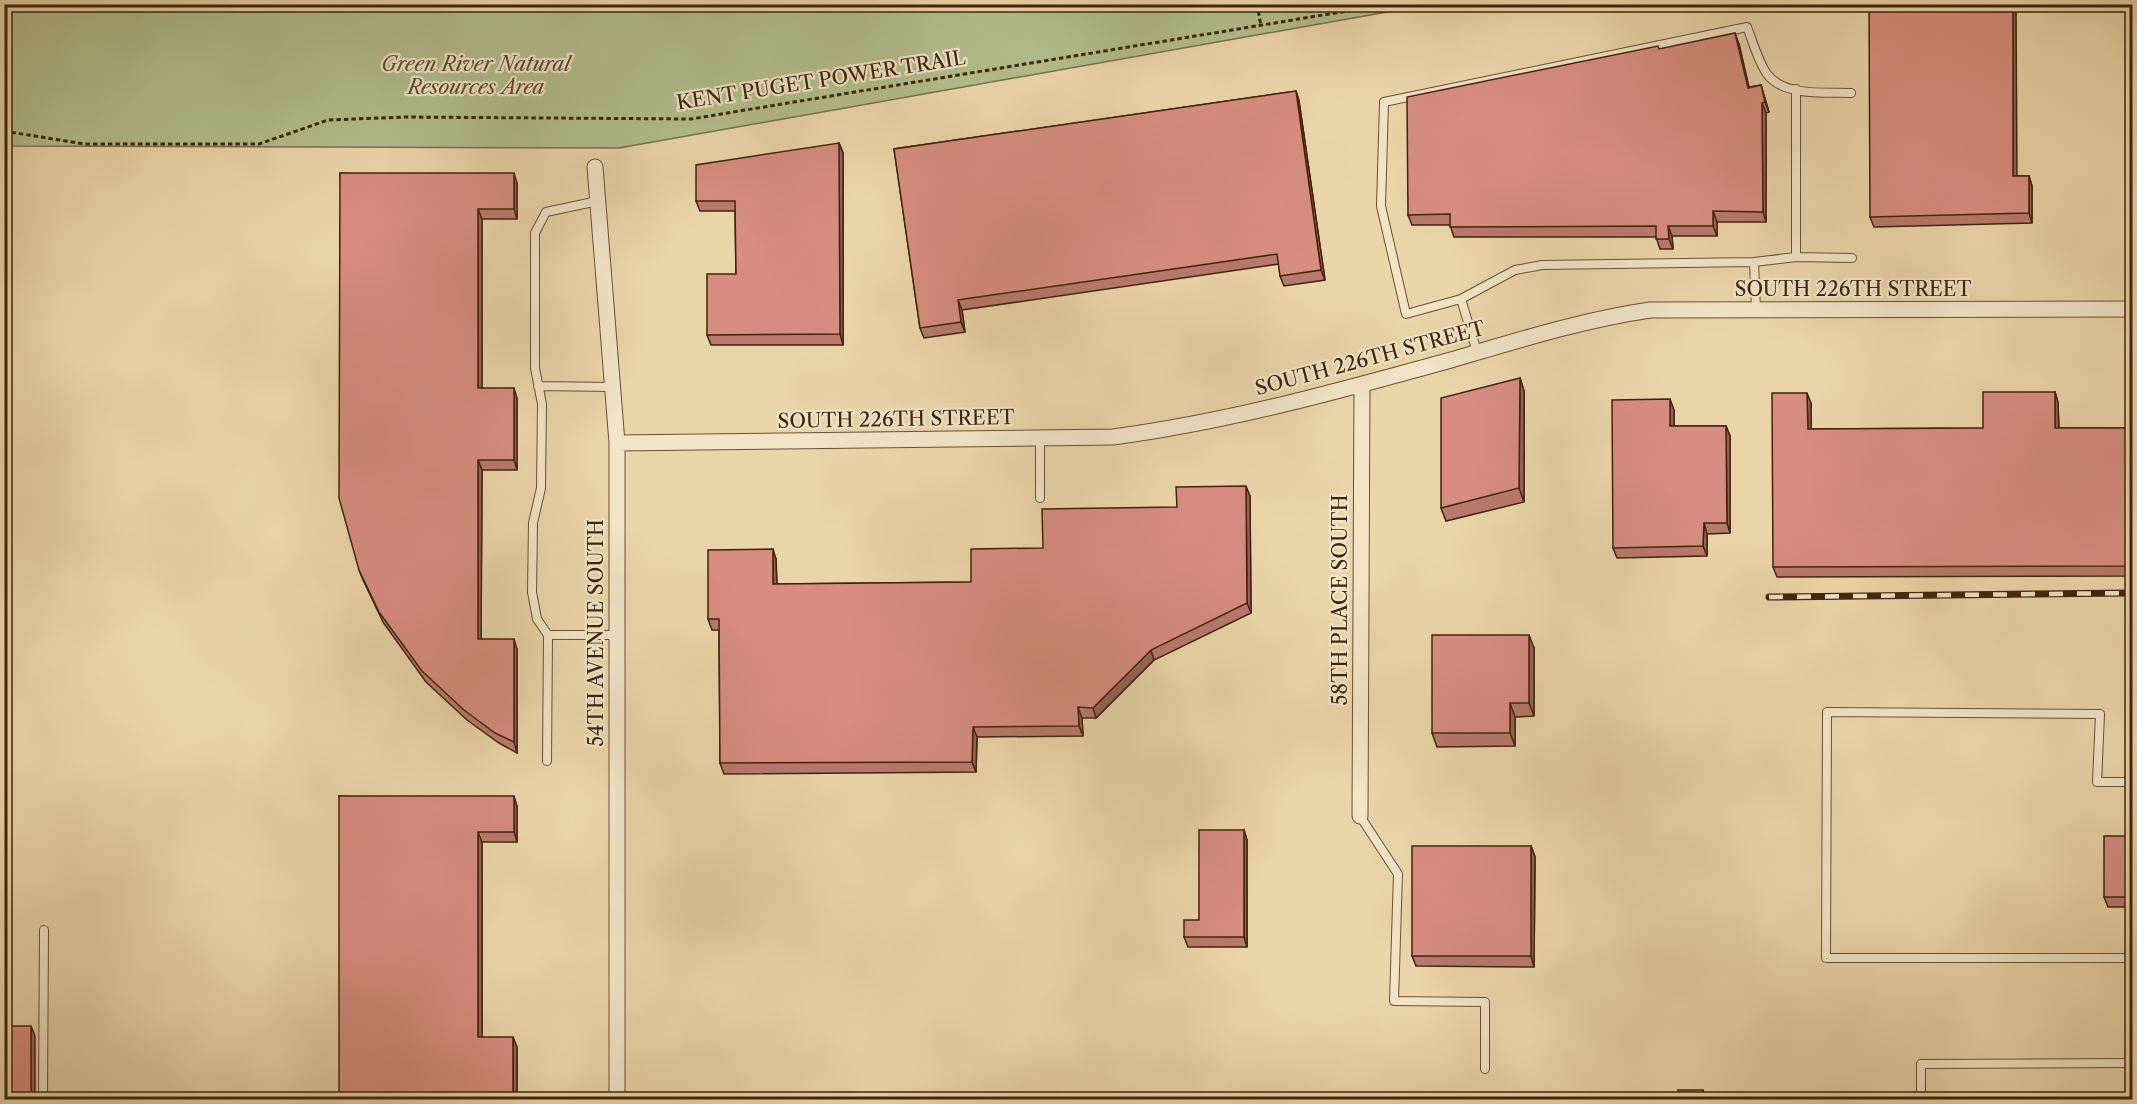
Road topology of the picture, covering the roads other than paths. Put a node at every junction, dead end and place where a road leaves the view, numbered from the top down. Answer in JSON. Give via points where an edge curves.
{"nodes":[{"id":1,"x":1796,"y":89,"type":"junction"},
{"id":2,"x":1851,"y":93,"type":"dead end"},
{"id":3,"x":596,"y":167,"type":"dead end"},
{"id":4,"x":598,"y":201,"type":"junction"},
{"id":5,"x":1796,"y":256,"type":"junction"},
{"id":6,"x":1852,"y":258,"type":"dead end"},
{"id":7,"x":1754,"y":262,"type":"junction"},
{"id":8,"x":1461,"y":299,"type":"junction"},
{"id":9,"x":2133,"y":309,"type":"edge"},
{"id":10,"x":1756,"y":310,"type":"junction"},
{"id":11,"x":1477,"y":352,"type":"junction"},
{"id":12,"x":1362,"y":384,"type":"junction"},
{"id":13,"x":538,"y":386,"type":"junction"},
{"id":14,"x":613,"y":387,"type":"junction"},
{"id":15,"x":1040,"y":438,"type":"junction"},
{"id":16,"x":617,"y":443,"type":"junction"},
{"id":17,"x":1040,"y":498,"type":"dead end"},
{"id":18,"x":548,"y":635,"type":"junction"},
{"id":19,"x":617,"y":635,"type":"junction"},
{"id":20,"x":548,"y":760,"type":"dead end"},
{"id":21,"x":2133,"y":782,"type":"edge"},
{"id":22,"x":1360,"y":816,"type":"joint"},
{"id":23,"x":44,"y":930,"type":"dead end"},
{"id":24,"x":2133,"y":958,"type":"edge"},
{"id":25,"x":2133,"y":1063,"type":"edge"},
{"id":26,"x":1485,"y":1069,"type":"dead end"},
{"id":27,"x":43,"y":1100,"type":"edge"},
{"id":28,"x":617,"y":1100,"type":"edge"},
{"id":29,"x":1921,"y":1100,"type":"edge"}],
"edges":[{"from":1,"to":2,"type":"lane"},
{"from":1,"to":5,"type":"lane"},
{"from":1,"to":8,"type":"lane","via":[[1778,84],[1768,75],[1747,27],[1384,102],[1381,206],[1406,314]]},
{"from":3,"to":4,"type":"street","name":"54TH AVENUE SOUTH"},
{"from":4,"to":13,"type":"lane","via":[[546,212],[535,233]]},
{"from":4,"to":14,"type":"street","name":"54TH AVENUE SOUTH"},
{"from":5,"to":6,"type":"lane"},
{"from":5,"to":7,"type":"lane"},
{"from":7,"to":8,"type":"lane","via":[[1542,265],[1515,270]]},
{"from":7,"to":10,"type":"lane"},
{"from":8,"to":11,"type":"lane"},
{"from":9,"to":10,"type":"street","name":"SOUTH 226TH STREET"},
{"from":10,"to":11,"type":"street","name":"SOUTH 226TH STREET","via":[[1650,310],[1604,317]]},
{"from":11,"to":12,"type":"street","name":"SOUTH 226TH STREET"},
{"from":12,"to":15,"type":"street","name":"SOUTH 226TH STREET","via":[[1177,429],[1113,437]]},
{"from":12,"to":22,"type":"street","name":"58TH PLACE SOUTH"},
{"from":13,"to":14,"type":"lane"},
{"from":13,"to":18,"type":"lane","via":[[542,404],[541,488],[533,523],[532,592],[537,619]]},
{"from":14,"to":16,"type":"street","name":"54TH AVENUE SOUTH"},
{"from":15,"to":16,"type":"street","name":"SOUTH 226TH STREET"},
{"from":15,"to":17,"type":"lane"},
{"from":16,"to":19,"type":"street","name":"54TH AVENUE SOUTH"},
{"from":18,"to":19,"type":"lane"},
{"from":18,"to":20,"type":"lane"},
{"from":19,"to":28,"type":"street","name":"54TH AVENUE SOUTH"},
{"from":21,"to":24,"type":"lane","via":[[2097,782],[2100,714],[1827,712],[1826,958]]},
{"from":22,"to":26,"type":"lane","via":[[1398,874],[1394,1001],[1485,1002]]},
{"from":23,"to":27,"type":"lane"},
{"from":25,"to":29,"type":"lane","via":[[1921,1064]]}]}
